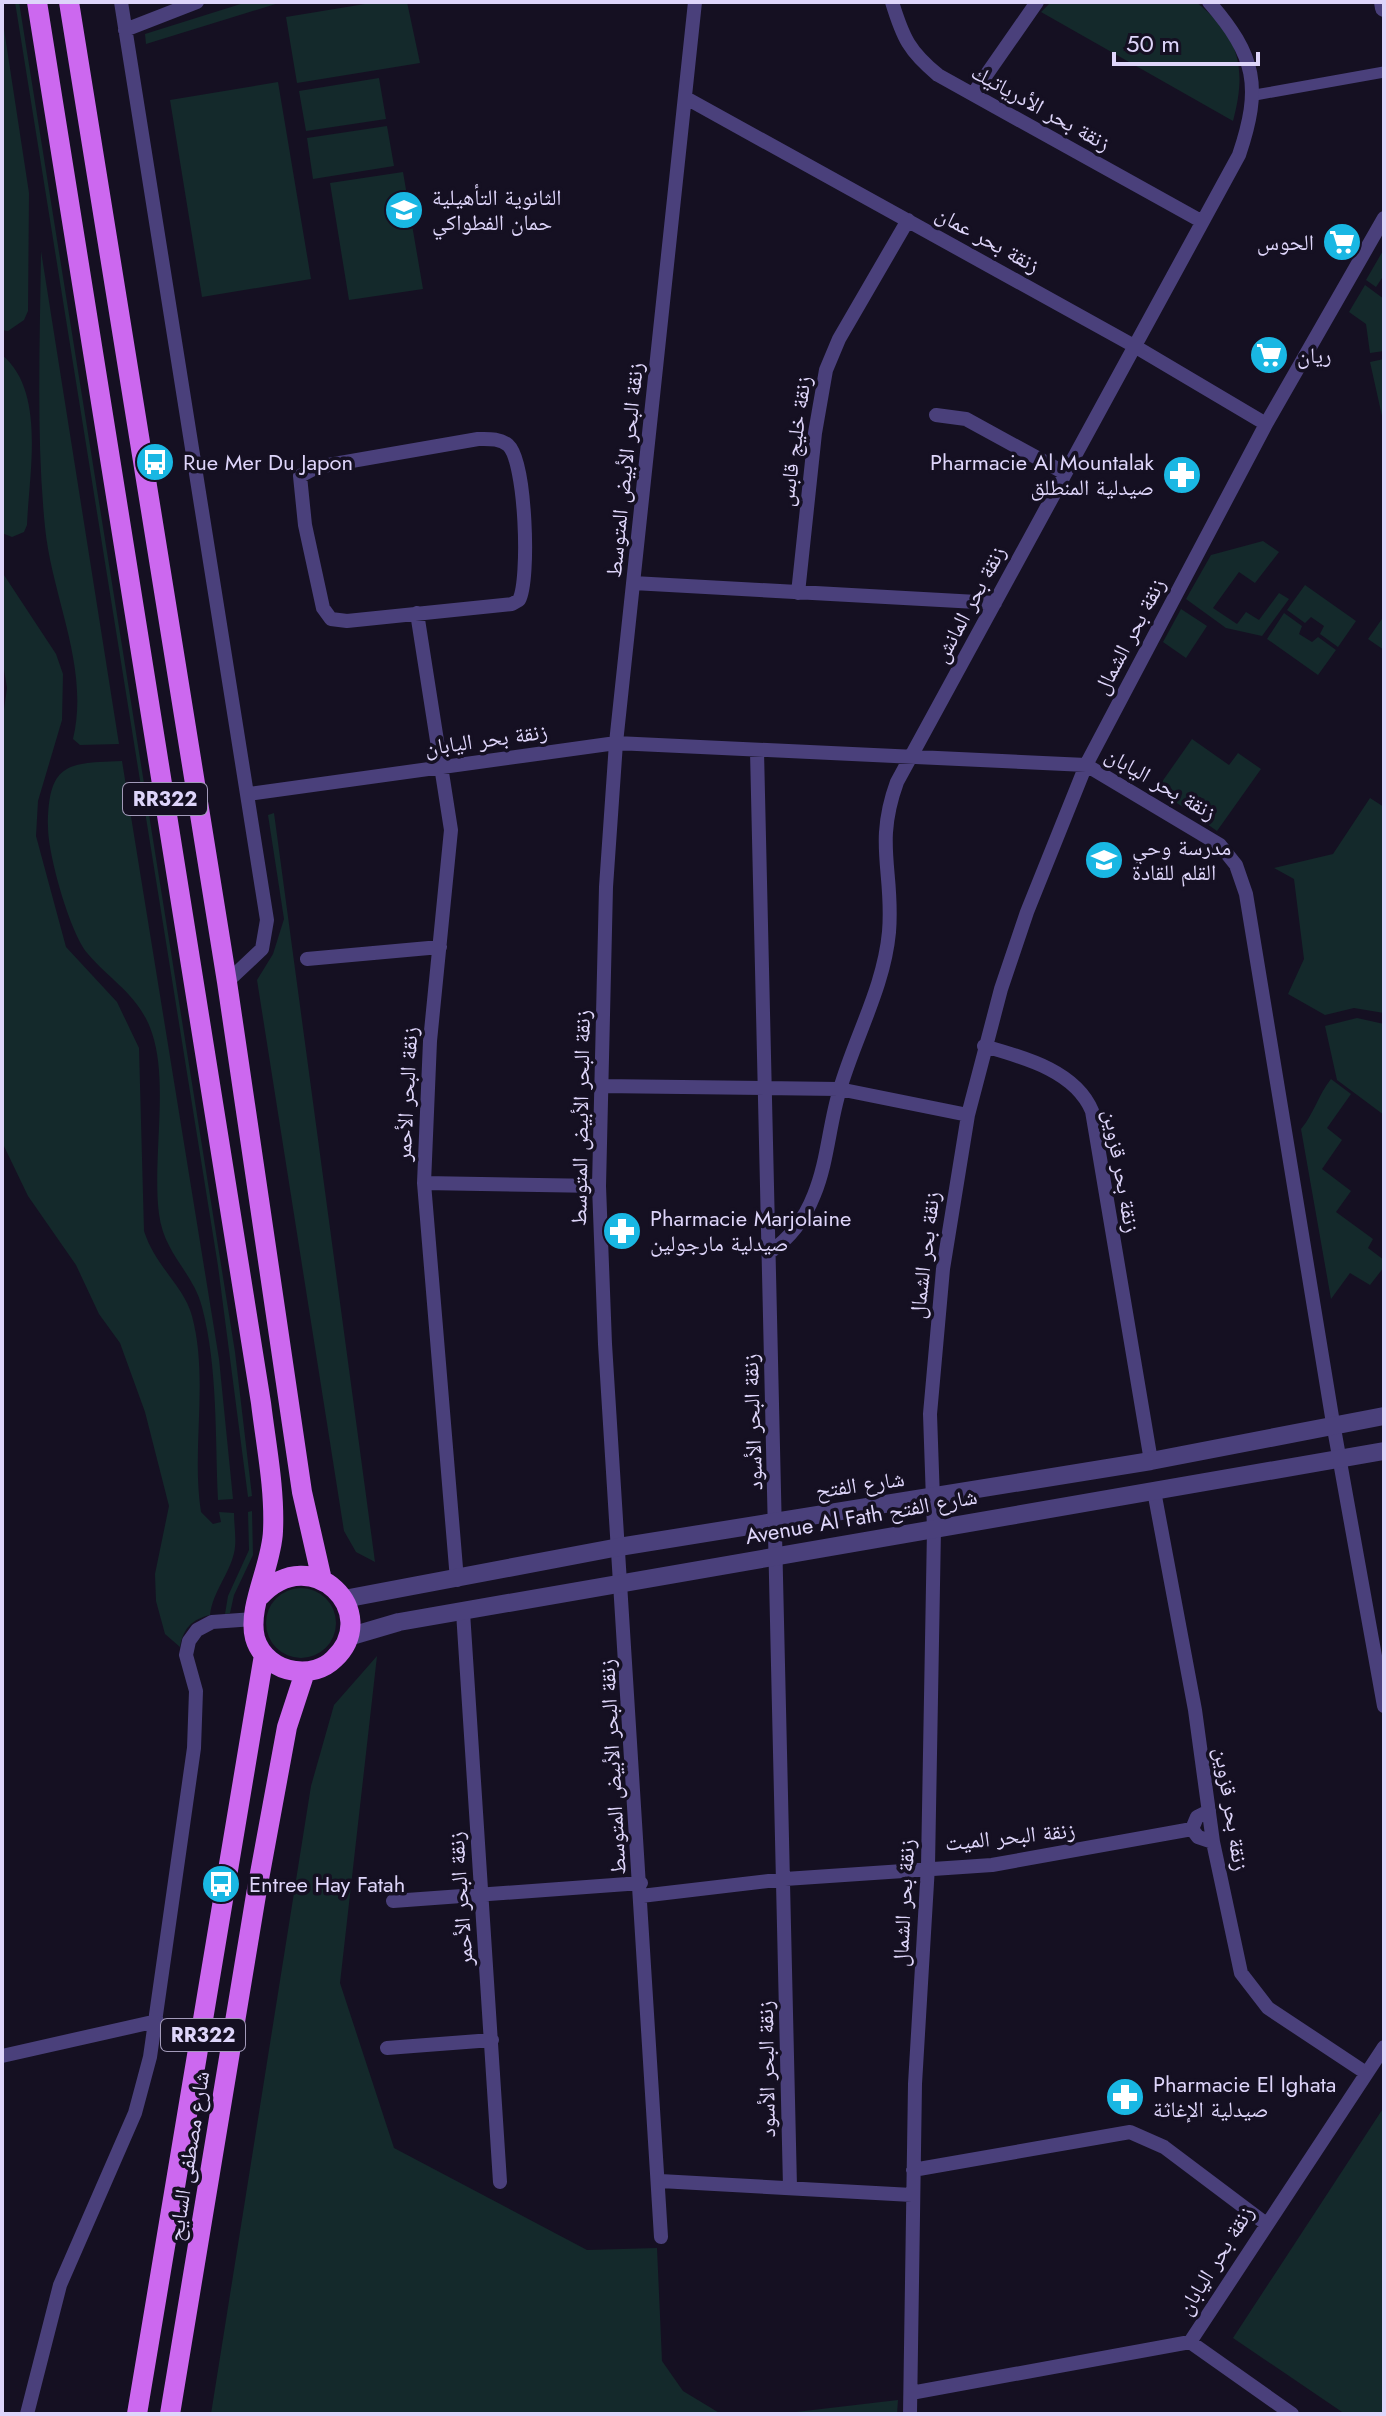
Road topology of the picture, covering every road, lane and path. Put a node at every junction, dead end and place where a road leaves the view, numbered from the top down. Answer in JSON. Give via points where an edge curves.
{"nodes":[{"id":1,"x":37,"y":2,"type":"edge"},
{"id":2,"x":69,"y":2,"type":"edge"},
{"id":3,"x":121,"y":2,"type":"edge"},
{"id":4,"x":197,"y":2,"type":"edge"},
{"id":5,"x":695,"y":2,"type":"edge"},
{"id":6,"x":892,"y":2,"type":"edge"},
{"id":7,"x":1037,"y":2,"type":"edge"},
{"id":8,"x":1209,"y":2,"type":"edge"},
{"id":9,"x":125,"y":30,"type":"junction"},
{"id":10,"x":1384,"y":72,"type":"edge"},
{"id":11,"x":973,"y":94,"type":"junction"},
{"id":12,"x":1255,"y":95,"type":"junction"},
{"id":13,"x":686,"y":98,"type":"junction"},
{"id":14,"x":1384,"y":218,"type":"edge"},
{"id":15,"x":908,"y":220,"type":"junction"},
{"id":16,"x":1201,"y":221,"type":"junction"},
{"id":17,"x":1136,"y":347,"type":"junction"},
{"id":18,"x":936,"y":415,"type":"dead end"},
{"id":19,"x":1266,"y":424,"type":"junction"},
{"id":20,"x":1063,"y":472,"type":"junction"},
{"id":21,"x":633,"y":583,"type":"junction"},
{"id":22,"x":798,"y":593,"type":"junction"},
{"id":23,"x":995,"y":603,"type":"junction"},
{"id":24,"x":417,"y":613,"type":"junction"},
{"id":25,"x":616,"y":743,"type":"junction"},
{"id":26,"x":757,"y":751,"type":"junction"},
{"id":27,"x":912,"y":756,"type":"junction"},
{"id":28,"x":1086,"y":765,"type":"junction"},
{"id":29,"x":442,"y":768,"type":"junction"},
{"id":30,"x":249,"y":794,"type":"junction"},
{"id":31,"x":440,"y":947,"type":"junction"},
{"id":32,"x":307,"y":959,"type":"dead end"},
{"id":33,"x":227,"y":982,"type":"junction"},
{"id":34,"x":984,"y":1046,"type":"junction"},
{"id":35,"x":601,"y":1086,"type":"junction"},
{"id":36,"x":839,"y":1089,"type":"junction"},
{"id":37,"x":763,"y":1090,"type":"junction"},
{"id":38,"x":968,"y":1115,"type":"junction"},
{"id":39,"x":424,"y":1183,"type":"junction"},
{"id":40,"x":599,"y":1186,"type":"junction"},
{"id":41,"x":770,"y":1252,"type":"junction"},
{"id":42,"x":1384,"y":1416,"type":"edge"},
{"id":43,"x":1333,"y":1423,"type":"junction"},
{"id":44,"x":1384,"y":1451,"type":"edge"},
{"id":45,"x":1341,"y":1460,"type":"junction"},
{"id":46,"x":1151,"y":1461,"type":"junction"},
{"id":47,"x":1154,"y":1491,"type":"junction"},
{"id":48,"x":933,"y":1497,"type":"junction"},
{"id":49,"x":777,"y":1521,"type":"junction"},
{"id":50,"x":934,"y":1529,"type":"junction"},
{"id":51,"x":619,"y":1547,"type":"junction"},
{"id":52,"x":777,"y":1555,"type":"junction"},
{"id":53,"x":322,"y":1580,"type":"junction"},
{"id":54,"x":457,"y":1580,"type":"junction"},
{"id":55,"x":622,"y":1582,"type":"junction"},
{"id":56,"x":260,"y":1596,"type":"junction"},
{"id":57,"x":344,"y":1599,"type":"junction"},
{"id":58,"x":463,"y":1612,"type":"junction"},
{"id":59,"x":254,"y":1619,"type":"junction"},
{"id":60,"x":348,"y":1637,"type":"junction"},
{"id":61,"x":264,"y":1655,"type":"junction"},
{"id":62,"x":305,"y":1672,"type":"junction"},
{"id":63,"x":1384,"y":1706,"type":"edge"},
{"id":64,"x":1209,"y":1811,"type":"junction"},
{"id":65,"x":1192,"y":1829,"type":"junction"},
{"id":66,"x":1213,"y":1842,"type":"junction"},
{"id":67,"x":928,"y":1866,"type":"junction"},
{"id":68,"x":785,"y":1879,"type":"junction"},
{"id":69,"x":641,"y":1889,"type":"junction"},
{"id":70,"x":481,"y":1892,"type":"junction"},
{"id":71,"x":393,"y":1901,"type":"dead end"},
{"id":72,"x":157,"y":2021,"type":"junction"},
{"id":73,"x":492,"y":2040,"type":"junction"},
{"id":74,"x":1384,"y":2047,"type":"edge"},
{"id":75,"x":387,"y":2048,"type":"dead end"},
{"id":76,"x":2,"y":2056,"type":"edge"},
{"id":77,"x":1366,"y":2073,"type":"junction"},
{"id":78,"x":913,"y":2170,"type":"junction"},
{"id":79,"x":660,"y":2181,"type":"junction"},
{"id":80,"x":500,"y":2182,"type":"dead end"},
{"id":81,"x":790,"y":2187,"type":"junction"},
{"id":82,"x":912,"y":2195,"type":"junction"},
{"id":83,"x":1265,"y":2223,"type":"junction"},
{"id":84,"x":661,"y":2237,"type":"dead end"},
{"id":85,"x":1190,"y":2342,"type":"junction"},
{"id":86,"x":911,"y":2393,"type":"junction"},
{"id":87,"x":27,"y":2414,"type":"edge"},
{"id":88,"x":137,"y":2414,"type":"edge"},
{"id":89,"x":170,"y":2414,"type":"edge"},
{"id":90,"x":910,"y":2414,"type":"edge"},
{"id":91,"x":1292,"y":2414,"type":"edge"}],
"edges":[{"from":1,"to":56,"type":"main road","number":"RR322","via":[[261,1403],[274,1528]]},
{"from":2,"to":33,"type":"main road","number":"RR322"},
{"from":3,"to":9,"type":"street"},
{"from":4,"to":9,"type":"street"},
{"from":5,"to":13,"type":"street","name":"زنقة البحر الأبيض المتوسط"},
{"from":6,"to":11,"type":"street","name":"زنقة بحر الأدرياتيك","via":[[913,54]]},
{"from":7,"to":11,"type":"street"},
{"from":8,"to":12,"type":"street","name":"زنقة بحر المانش","via":[[1239,41]]},
{"from":9,"to":30,"type":"street"},
{"from":10,"to":12,"type":"street"},
{"from":11,"to":16,"type":"street","name":"زنقة بحر الأدرياتيك"},
{"from":12,"to":16,"type":"street","name":"زنقة بحر المانش","via":[[1239,155]]},
{"from":13,"to":15,"type":"street","name":"زنقة بحر عمان"},
{"from":13,"to":21,"type":"street","name":"زنقة البحر الأبيض المتوسط"},
{"from":14,"to":19,"type":"street","name":"زنقة بحر الشمال"},
{"from":15,"to":17,"type":"street","name":"زنقة بحر عمان"},
{"from":15,"to":22,"type":"street","name":"زنقة خليج قابس","via":[[826,370]]},
{"from":16,"to":17,"type":"street","name":"زنقة بحر المانش"},
{"from":17,"to":19,"type":"street","name":"زنقة بحر عمان"},
{"from":17,"to":20,"type":"street","name":"زنقة بحر المانش"},
{"from":18,"to":20,"type":"street","via":[[966,419]]},
{"from":19,"to":28,"type":"street","name":"زنقة بحر الشمال"},
{"from":20,"to":23,"type":"street","name":"زنقة بحر المانش"},
{"from":21,"to":22,"type":"street"},
{"from":21,"to":25,"type":"street","name":"زنقة البحر الأبيض المتوسط"},
{"from":22,"to":23,"type":"street"},
{"from":23,"to":27,"type":"street","name":"زنقة بحر المانش"},
{"from":24,"to":24,"type":"street","via":[[512,604],[523,593],[520,468],[502,441],[478,439],[317,467],[300,476],[305,525],[327,614],[347,621]]},
{"from":24,"to":29,"type":"street","name":"زنقة البحر الأحمر"},
{"from":25,"to":26,"type":"street","name":"زنقة بحر اليابان"},
{"from":25,"to":29,"type":"street","name":"زنقة بحر اليابان"},
{"from":25,"to":35,"type":"street","name":"زنقة البحر الأبيض المتوسط"},
{"from":26,"to":27,"type":"street","name":"زنقة بحر اليابان"},
{"from":26,"to":37,"type":"street","name":"زنقة البحر الأسود"},
{"from":27,"to":28,"type":"street","name":"زنقة بحر اليابان"},
{"from":27,"to":36,"type":"street","name":"زنقة بحر المانش","via":[[893,792],[884,829],[888,935]]},
{"from":28,"to":34,"type":"street","name":"زنقة بحر الشمال","via":[[1027,912]]},
{"from":28,"to":43,"type":"street","name":"زنقة بحر اليابان","via":[[1213,839],[1236,865],[1252,925]]},
{"from":29,"to":30,"type":"street","name":"زنقة بحر اليابان"},
{"from":29,"to":31,"type":"street","name":"زنقة البحر الأحمر","via":[[451,830]]},
{"from":30,"to":33,"type":"street","via":[[268,930],[256,957]]},
{"from":31,"to":32,"type":"street"},
{"from":31,"to":39,"type":"street","name":"زنقة البحر الأحمر"},
{"from":33,"to":53,"type":"main road","number":"RR322","via":[[302,1492]]},
{"from":34,"to":38,"type":"street","name":"زنقة بحر الشمال"},
{"from":34,"to":46,"type":"street","name":"زنقة بحر قزوين","via":[[1043,1066],[1086,1097],[1096,1124]]},
{"from":35,"to":37,"type":"street"},
{"from":35,"to":40,"type":"street","name":"زنقة البحر الأبيض المتوسط"},
{"from":36,"to":37,"type":"street"},
{"from":36,"to":38,"type":"street"},
{"from":36,"to":41,"type":"street","name":"زنقة بحر المانش","via":[[815,1194],[784,1243]]},
{"from":37,"to":41,"type":"street","name":"زنقة البحر الأسود"},
{"from":38,"to":48,"type":"street","name":"زنقة بحر الشمال","via":[[935,1348],[930,1414]]},
{"from":39,"to":40,"type":"street"},
{"from":39,"to":54,"type":"street","name":"زنقة البحر الأحمر"},
{"from":40,"to":51,"type":"street","name":"زنقة البحر الأبيض المتوسط"},
{"from":41,"to":49,"type":"street","name":"زنقة البحر الأسود"},
{"from":42,"to":43,"type":"street","name":"شارع الفتح"},
{"from":43,"to":45,"type":"street","name":"زنقة بحر اليابان"},
{"from":43,"to":46,"type":"street","name":"شارع الفتح"},
{"from":44,"to":45,"type":"street","name":"Avenue Al Fath شارع الفتح"},
{"from":45,"to":47,"type":"street","name":"Avenue Al Fath شارع الفتح"},
{"from":45,"to":63,"type":"street","name":"زنقة بحر اليابان"},
{"from":46,"to":48,"type":"street","name":"شارع الفتح"},
{"from":47,"to":50,"type":"street","name":"Avenue Al Fath شارع الفتح"},
{"from":47,"to":64,"type":"street","name":"زنقة بحر قزوين"},
{"from":48,"to":49,"type":"street","name":"شارع الفتح"},
{"from":48,"to":50,"type":"street","name":"زنقة بحر الشمال"},
{"from":49,"to":51,"type":"street","name":"شارع الفتح"},
{"from":49,"to":52,"type":"street","name":"زنقة البحر الأسود"},
{"from":50,"to":52,"type":"street","name":"Avenue Al Fath شارع الفتح"},
{"from":50,"to":67,"type":"street","name":"زنقة بحر الشمال"},
{"from":51,"to":54,"type":"street","name":"شارع الفتح"},
{"from":51,"to":55,"type":"street","name":"زنقة البحر الأبيض المتوسط"},
{"from":52,"to":55,"type":"street","name":"Avenue Al Fath شارع الفتح"},
{"from":52,"to":68,"type":"street","name":"زنقة البحر الأسود"},
{"from":53,"to":56,"type":"main road","via":[[309,1575],[281,1578]]},
{"from":53,"to":57,"type":"main road"},
{"from":54,"to":57,"type":"street","name":"شارع الفتح"},
{"from":55,"to":58,"type":"street","name":"Avenue Al Fath شارع الفتح"},
{"from":55,"to":69,"type":"street","name":"زنقة البحر الأبيض المتوسط"},
{"from":56,"to":59,"type":"main road","number":"RR322"},
{"from":57,"to":60,"type":"main road"},
{"from":58,"to":60,"type":"street","name":"Avenue Al Fath شارع الفتح"},
{"from":58,"to":70,"type":"street","name":"زنقة البحر الأحمر"},
{"from":59,"to":61,"type":"main road","number":"RR322"},
{"from":59,"to":72,"type":"street","via":[[212,1622],[189,1641],[186,1655],[196,1691],[194,1748]]},
{"from":60,"to":62,"type":"main road","via":[[332,1661]]},
{"from":61,"to":62,"type":"main road","via":[[283,1668]]},
{"from":61,"to":88,"type":"main road","number":"RR322"},
{"from":62,"to":89,"type":"main road","name":"شارع مصطفى السايح","number":"RR322","via":[[287,1727],[256,1895]]},
{"from":64,"to":65,"type":"street","via":[[1197,1817]]},
{"from":64,"to":66,"type":"street","name":"زنقة بحر قزوين"},
{"from":65,"to":66,"type":"street"},
{"from":65,"to":67,"type":"street","name":"زنقة البحر الميت","via":[[992,1865]]},
{"from":66,"to":77,"type":"street","name":"زنقة بحر قزوين","via":[[1241,1973],[1253,1993]]},
{"from":67,"to":68,"type":"street","name":"زنقة البحر الميت"},
{"from":67,"to":78,"type":"street","name":"زنقة بحر الشمال"},
{"from":68,"to":69,"type":"street","name":"زنقة البحر الميت"},
{"from":68,"to":81,"type":"street","name":"زنقة البحر الأسود"},
{"from":69,"to":70,"type":"street","name":"زنقة البحر الميت"},
{"from":69,"to":79,"type":"street","name":"زنقة البحر الأبيض المتوسط"},
{"from":70,"to":71,"type":"street","name":"زنقة البحر الميت"},
{"from":70,"to":73,"type":"street","name":"زنقة البحر الأحمر"},
{"from":72,"to":76,"type":"street"},
{"from":72,"to":87,"type":"street","via":[[135,2113],[60,2285]]},
{"from":73,"to":75,"type":"street"},
{"from":73,"to":80,"type":"street","name":"زنقة البحر الأحمر"},
{"from":74,"to":77,"type":"street","name":"زنقة بحر اليابان"},
{"from":77,"to":83,"type":"street","name":"زنقة بحر اليابان"},
{"from":78,"to":82,"type":"street","name":"زنقة بحر الشمال"},
{"from":78,"to":83,"type":"street","via":[[1130,2132],[1164,2147]]},
{"from":79,"to":81,"type":"street"},
{"from":79,"to":84,"type":"street","name":"زنقة البحر الأبيض المتوسط"},
{"from":81,"to":82,"type":"street"},
{"from":82,"to":86,"type":"street","name":"زنقة بحر الشمال"},
{"from":83,"to":85,"type":"street","name":"زنقة بحر اليابان"},
{"from":85,"to":86,"type":"street","name":"زنقة بحر اليابان"},
{"from":85,"to":91,"type":"street"},
{"from":86,"to":90,"type":"street","name":"زنقة بحر الشمال"}]}
